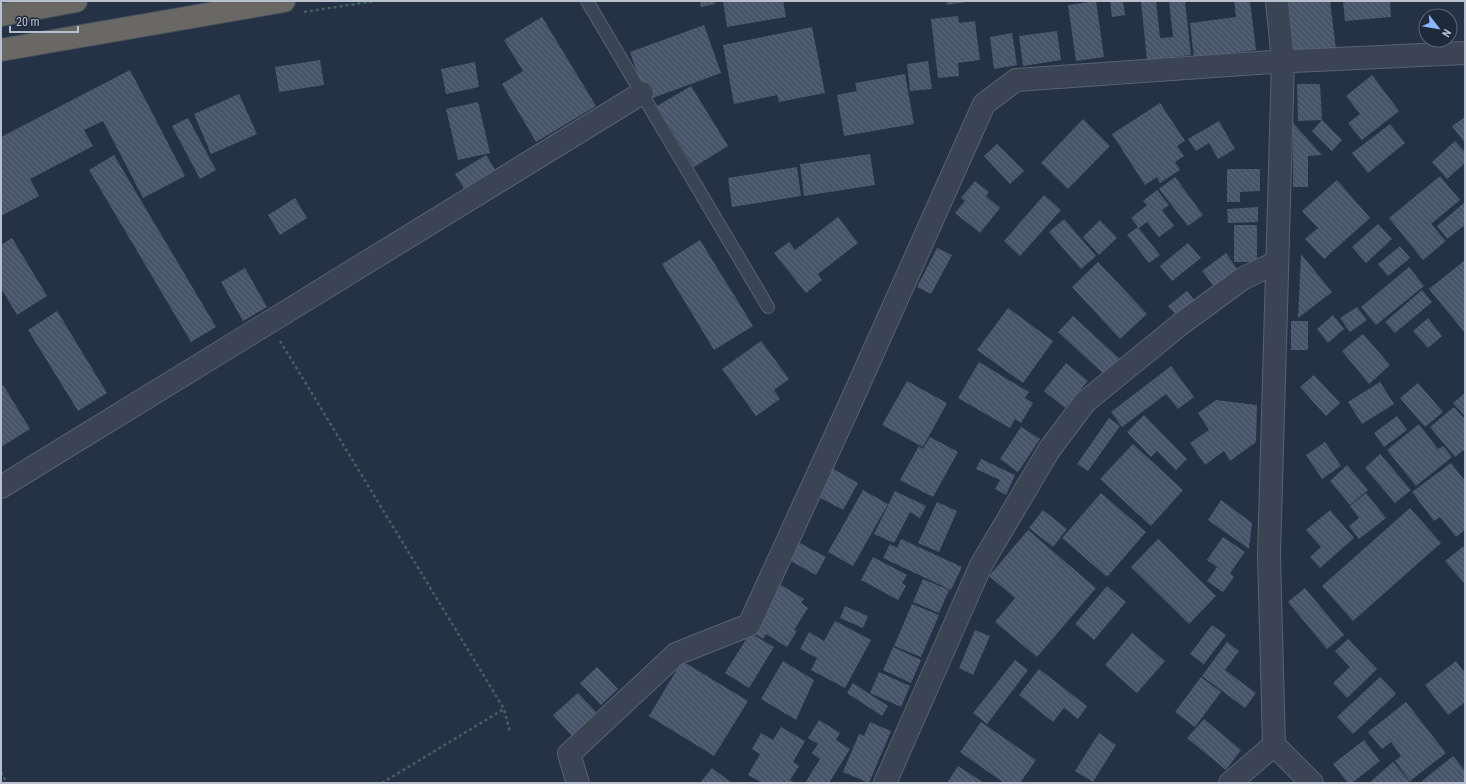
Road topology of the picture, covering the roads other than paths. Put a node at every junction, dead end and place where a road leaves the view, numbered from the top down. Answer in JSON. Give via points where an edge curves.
{"nodes":[{"id":1,"x":76,"y":1,"type":"edge"},
{"id":2,"x":284,"y":1,"type":"edge"},
{"id":3,"x":587,"y":1,"type":"edge"},
{"id":4,"x":1277,"y":1,"type":"edge"},
{"id":5,"x":44,"y":4,"type":"edge"},
{"id":6,"x":1,"y":14,"type":"edge"},
{"id":7,"x":1,"y":50,"type":"edge"},
{"id":8,"x":1465,"y":53,"type":"edge"},
{"id":9,"x":1283,"y":61,"type":"junction"},
{"id":10,"x":642,"y":93,"type":"junction"},
{"id":11,"x":1277,"y":262,"type":"junction"},
{"id":12,"x":768,"y":307,"type":"dead end"},
{"id":13,"x":1,"y":487,"type":"edge"},
{"id":14,"x":1274,"y":745,"type":"junction"},
{"id":15,"x":578,"y":783,"type":"edge"},
{"id":16,"x":885,"y":783,"type":"edge"},
{"id":17,"x":1230,"y":783,"type":"edge"},
{"id":18,"x":1312,"y":783,"type":"edge"}],
"edges":[{"from":1,"to":5,"type":"highway"},
{"from":2,"to":7,"type":"highway"},
{"from":3,"to":10,"type":"lane"},
{"from":4,"to":9,"type":"street"},
{"from":5,"to":6,"type":"highway"},
{"from":8,"to":9,"type":"street"},
{"from":9,"to":11,"type":"street"},
{"from":9,"to":15,"type":"street","via":[[1016,80],[984,104],[749,626],[676,654],[665,664],[569,754]]},
{"from":10,"to":12,"type":"lane"},
{"from":10,"to":13,"type":"street"},
{"from":11,"to":14,"type":"street","via":[[1269,555]]},
{"from":11,"to":16,"type":"street","via":[[1242,279],[1182,323],[1085,402],[1053,444],[981,564]]},
{"from":14,"to":17,"type":"street"},
{"from":14,"to":18,"type":"street"}]}
